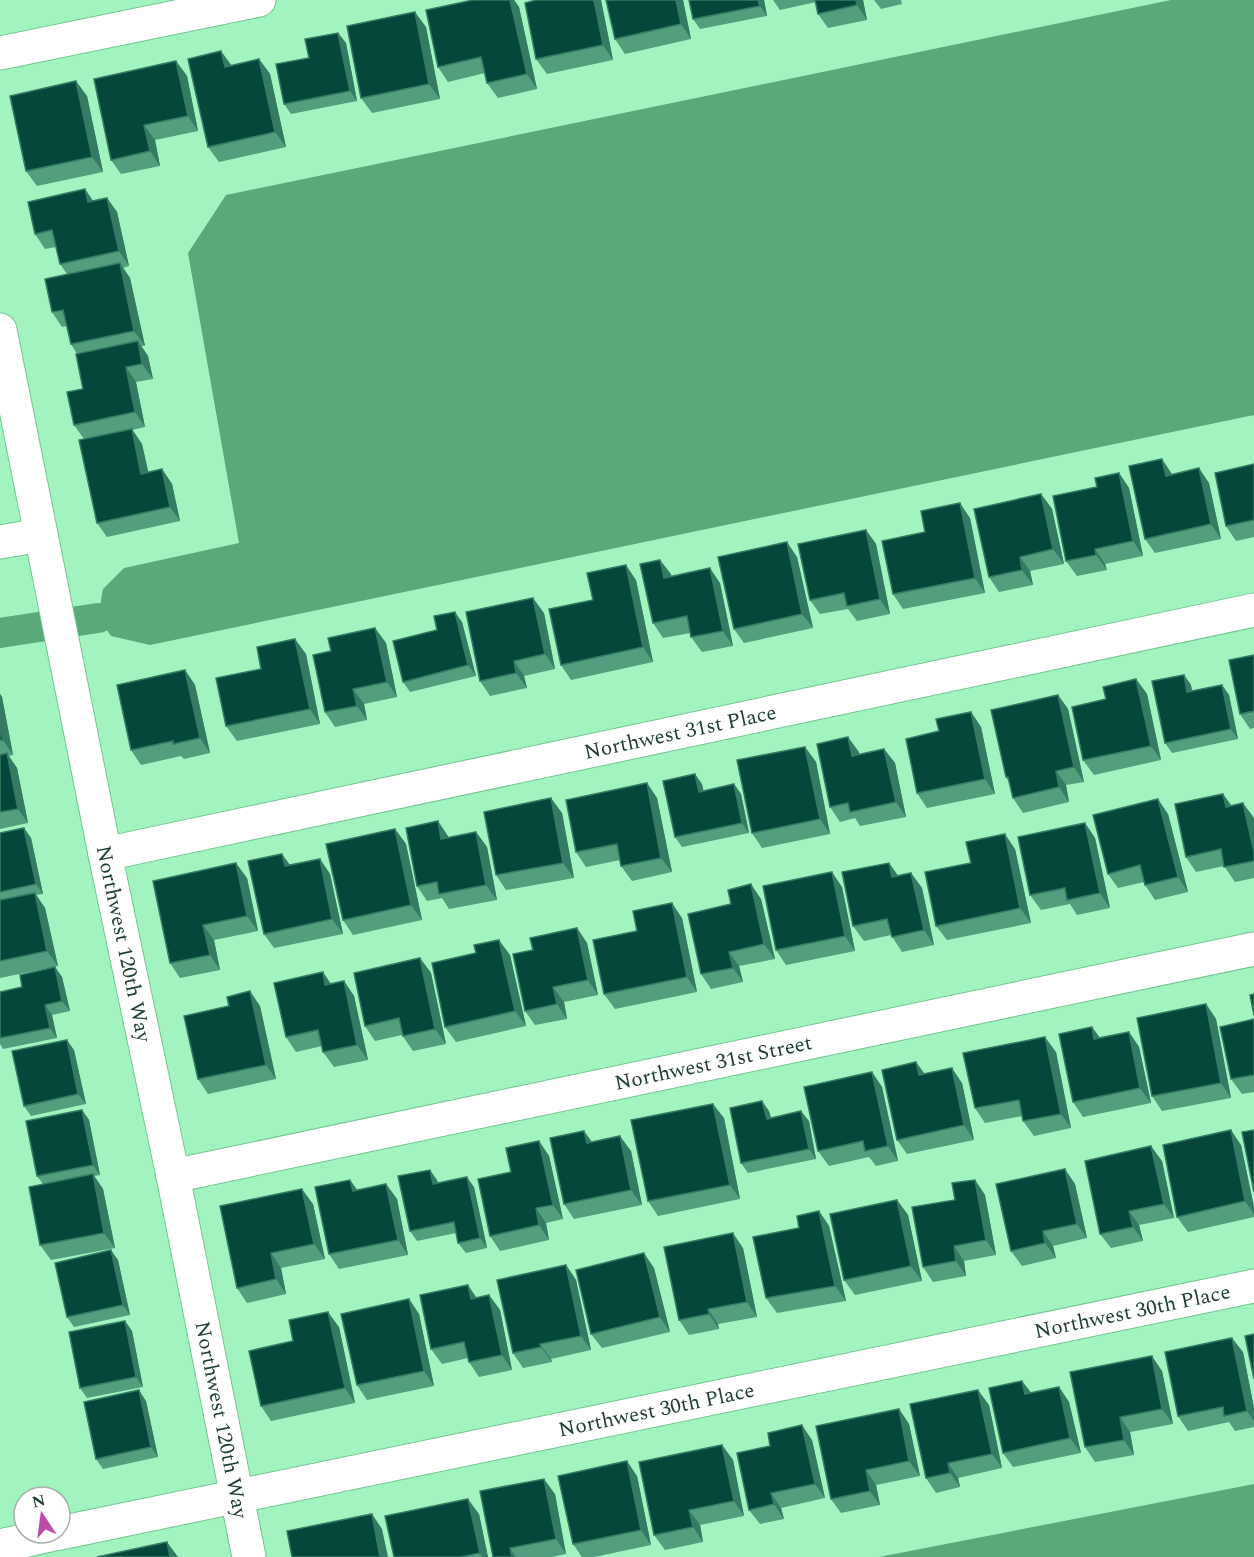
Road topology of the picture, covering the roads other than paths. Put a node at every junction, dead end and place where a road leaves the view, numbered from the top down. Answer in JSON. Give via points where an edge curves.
{"nodes":[{"id":1,"x":259,"y":0,"type":"edge"},
{"id":2,"x":0,"y":53,"type":"edge"},
{"id":3,"x":0,"y":330,"type":"edge"},
{"id":4,"x":0,"y":542,"type":"edge"},
{"id":5,"x":44,"y":548,"type":"junction"},
{"id":6,"x":1254,"y":610,"type":"edge"},
{"id":7,"x":105,"y":854,"type":"junction"},
{"id":8,"x":1254,"y":949,"type":"edge"},
{"id":9,"x":173,"y":1176,"type":"junction"},
{"id":10,"x":1254,"y":1286,"type":"edge"},
{"id":11,"x":236,"y":1495,"type":"junction"},
{"id":12,"x":72,"y":1530,"type":"edge"},
{"id":13,"x":249,"y":1557,"type":"edge"}],
"edges":[{"from":1,"to":2,"type":"street"},
{"from":3,"to":5,"type":"street","name":"Northwest 120th Way"},
{"from":4,"to":5,"type":"street"},
{"from":5,"to":7,"type":"street","name":"Northwest 120th Way"},
{"from":6,"to":7,"type":"street","name":"Northwest 31st Place"},
{"from":7,"to":9,"type":"street","name":"Northwest 120th Way"},
{"from":8,"to":9,"type":"street","name":"Northwest 31st Street"},
{"from":9,"to":11,"type":"street","name":"Northwest 120th Way"},
{"from":10,"to":11,"type":"street","name":"Northwest 30th Place"},
{"from":11,"to":12,"type":"street","name":"Northwest 30th Place"},
{"from":11,"to":13,"type":"street","name":"Northwest 120th Way"}]}
